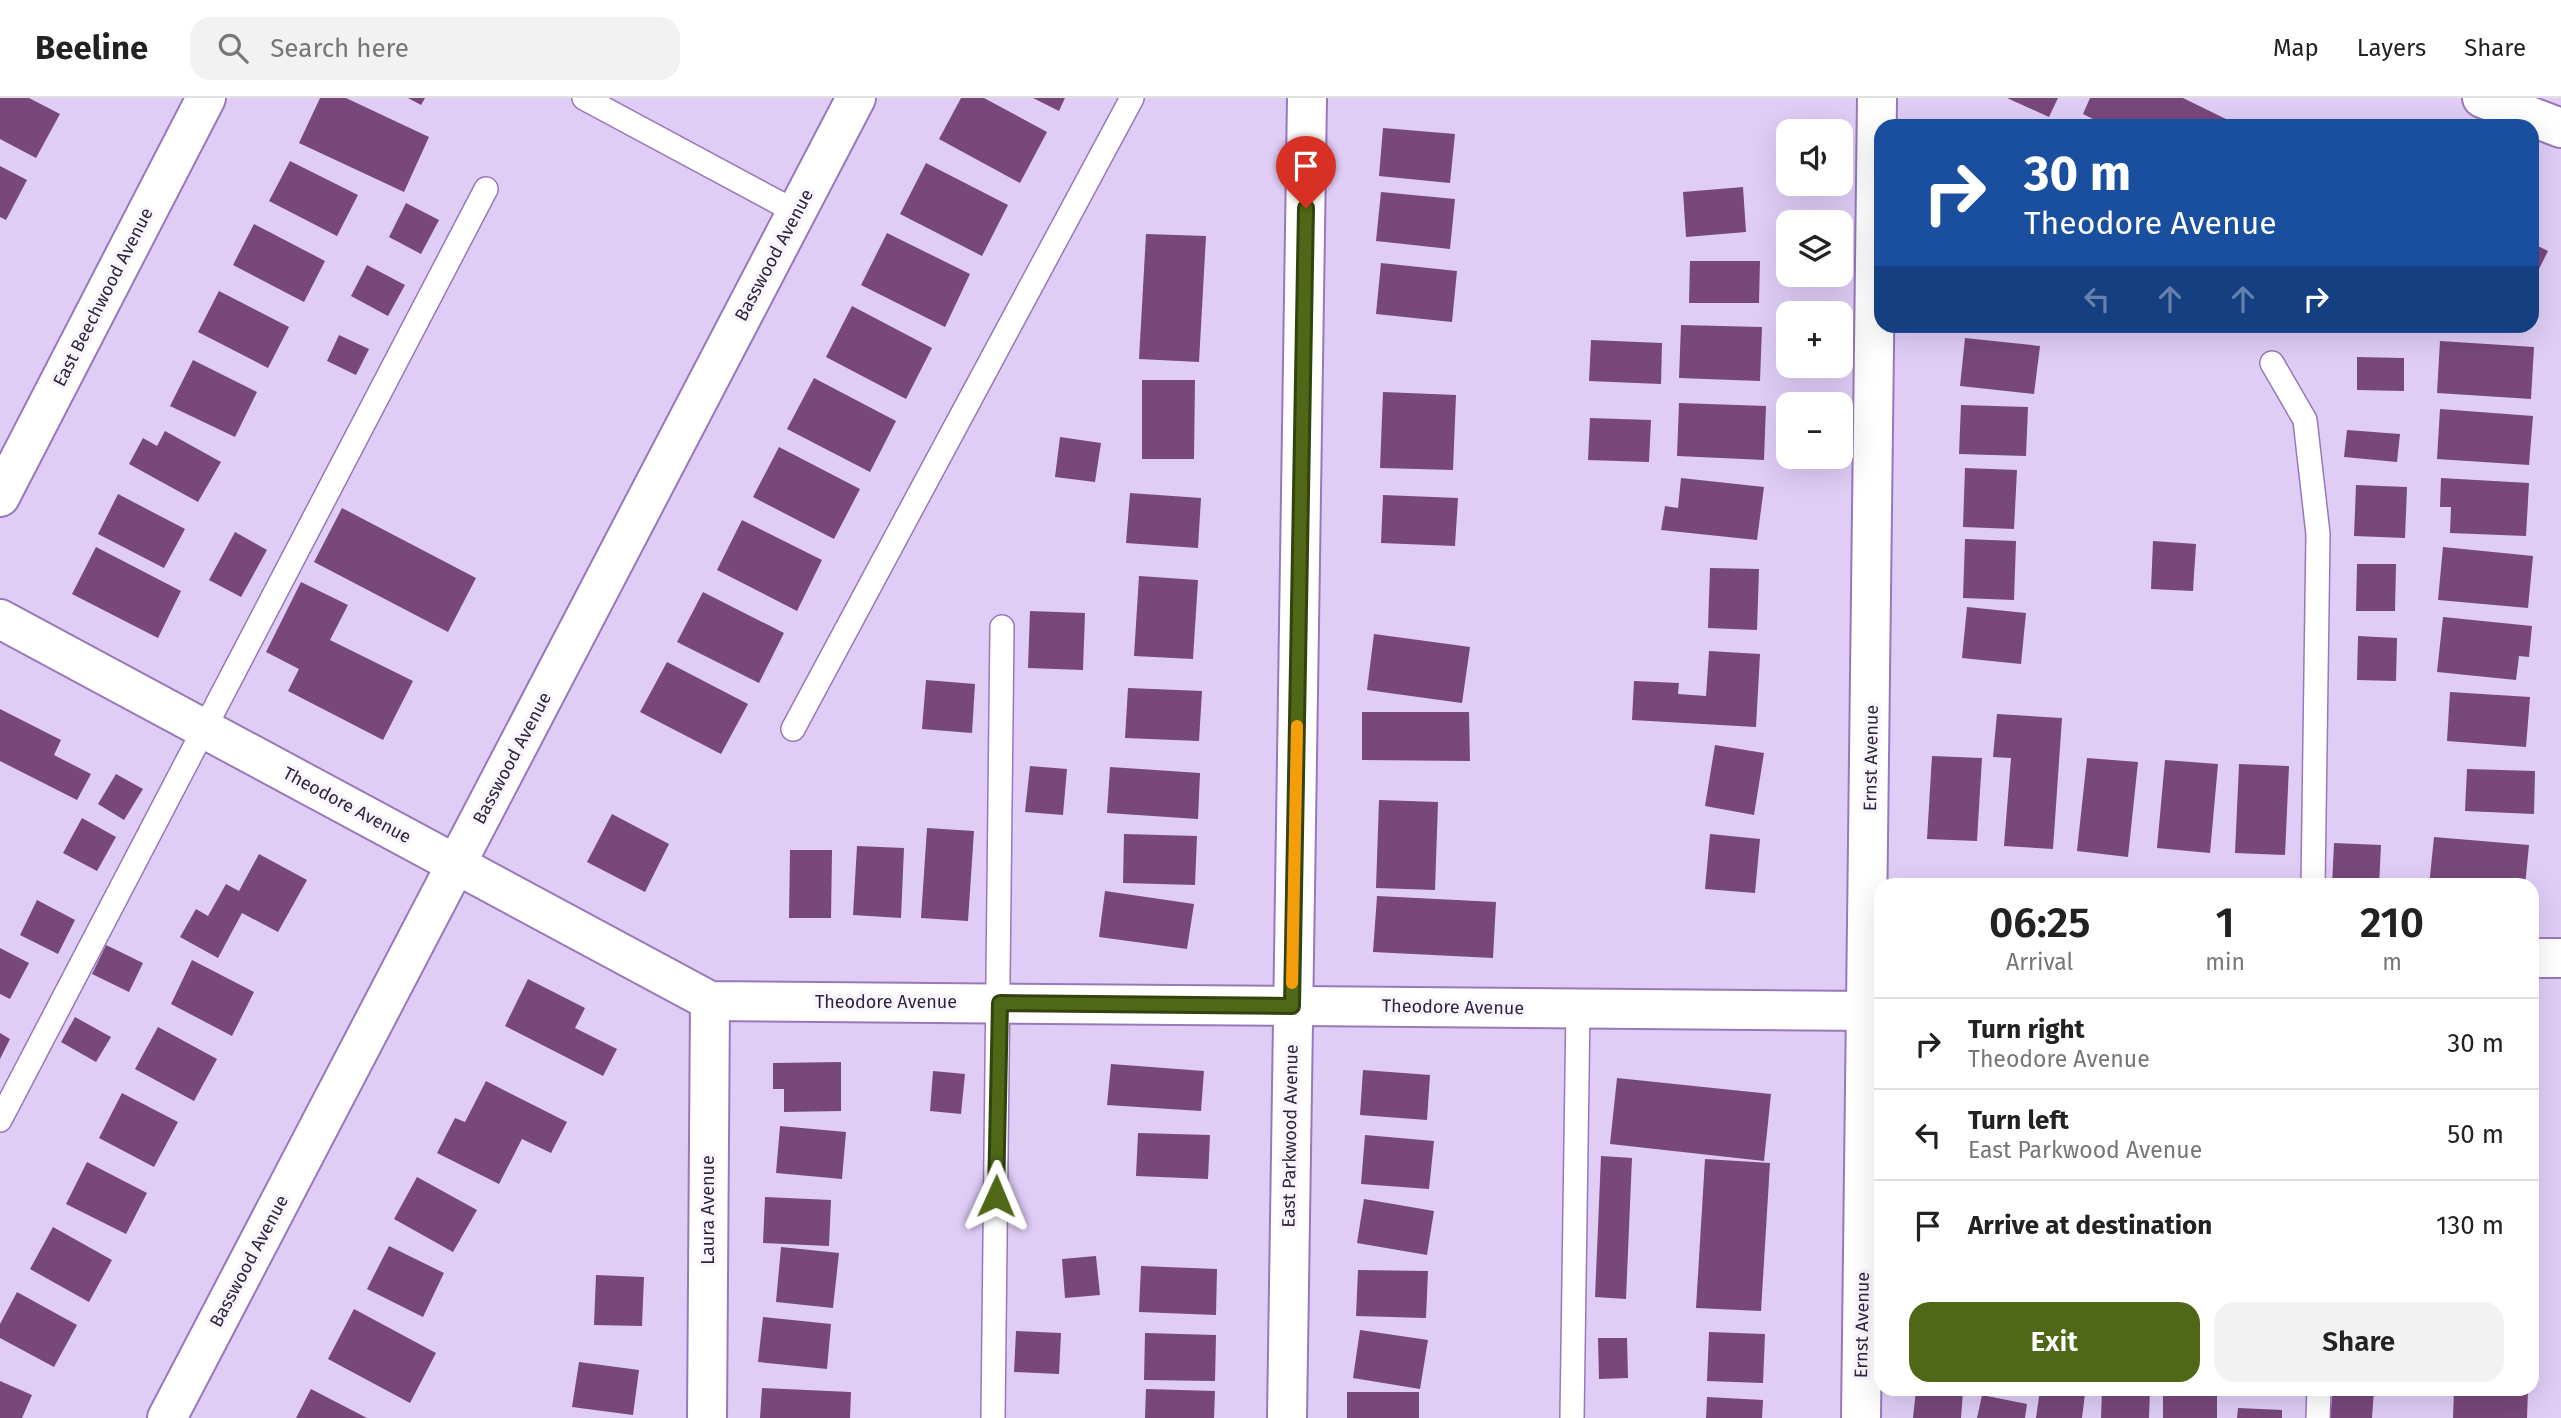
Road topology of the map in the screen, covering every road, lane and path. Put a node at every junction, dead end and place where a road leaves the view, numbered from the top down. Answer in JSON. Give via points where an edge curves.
{"nodes":[{"id":1,"x":206,"y":98,"type":"edge"},
{"id":2,"x":584,"y":98,"type":"edge"},
{"id":3,"x":856,"y":98,"type":"edge"},
{"id":4,"x":1132,"y":98,"type":"edge"},
{"id":5,"x":1307,"y":98,"type":"edge"},
{"id":6,"x":1877,"y":98,"type":"edge"},
{"id":7,"x":2482,"y":98,"type":"edge"},
{"id":8,"x":1877,"y":119,"type":"edge"},
{"id":9,"x":2537,"y":119,"type":"edge"},
{"id":10,"x":2539,"y":120,"type":"edge"},
{"id":11,"x":2561,"y":128,"type":"edge"},
{"id":12,"x":486,"y":189,"type":"dead end"},
{"id":13,"x":796,"y":212,"type":"junction"},
{"id":14,"x":1876,"y":333,"type":"edge"},
{"id":15,"x":2272,"y":363,"type":"dead end"},
{"id":16,"x":0,"y":497,"type":"edge"},
{"id":17,"x":0,"y":619,"type":"edge"},
{"id":18,"x":1002,"y":627,"type":"dead end"},
{"id":19,"x":793,"y":729,"type":"dead end"},
{"id":20,"x":206,"y":730,"type":"junction"},
{"id":21,"x":457,"y":864,"type":"junction"},
{"id":22,"x":1875,"y":878,"type":"edge"},
{"id":23,"x":2313,"y":878,"type":"edge"},
{"id":24,"x":1874,"y":957,"type":"edge"},
{"id":25,"x":2539,"y":958,"type":"edge"},
{"id":26,"x":2561,"y":958,"type":"edge"},
{"id":27,"x":710,"y":1001,"type":"junction"},
{"id":28,"x":1000,"y":1003,"type":"junction"},
{"id":29,"x":1292,"y":1006,"type":"junction"},
{"id":30,"x":1578,"y":1008,"type":"junction"},
{"id":31,"x":1868,"y":1011,"type":"junction"},
{"id":32,"x":0,"y":1120,"type":"edge"},
{"id":33,"x":1872,"y":1221,"type":"edge"},
{"id":34,"x":2319,"y":1396,"type":"edge"},
{"id":35,"x":167,"y":1418,"type":"edge"},
{"id":36,"x":707,"y":1418,"type":"edge"},
{"id":37,"x":993,"y":1418,"type":"edge"},
{"id":38,"x":1287,"y":1418,"type":"edge"},
{"id":39,"x":1572,"y":1418,"type":"edge"},
{"id":40,"x":1861,"y":1418,"type":"edge"},
{"id":41,"x":2318,"y":1418,"type":"edge"}],
"edges":[{"from":1,"to":16,"type":"street","name":"East Beechwood Avenue"},
{"from":2,"to":13,"type":"lane"},
{"from":3,"to":13,"type":"street","name":"Basswood Avenue"},
{"from":4,"to":19,"type":"lane"},
{"from":5,"to":29,"type":"street","name":"East Parkwood Avenue"},
{"from":6,"to":8,"type":"street","name":"Ernst Avenue"},
{"from":7,"to":9,"type":"street"},
{"from":10,"to":11,"type":"street"},
{"from":12,"to":20,"type":"lane"},
{"from":13,"to":21,"type":"street","name":"Basswood Avenue"},
{"from":14,"to":22,"type":"street","name":"Ernst Avenue"},
{"from":15,"to":23,"type":"lane","via":[[2305,420],[2318,534]]},
{"from":17,"to":20,"type":"street","name":"Theodore Avenue"},
{"from":18,"to":28,"type":"lane"},
{"from":20,"to":21,"type":"street","name":"Theodore Avenue"},
{"from":20,"to":32,"type":"lane"},
{"from":21,"to":27,"type":"street","name":"Theodore Avenue"},
{"from":21,"to":35,"type":"street","name":"Basswood Avenue"},
{"from":24,"to":31,"type":"street","name":"Ernst Avenue"},
{"from":25,"to":26,"type":"street"},
{"from":27,"to":28,"type":"street","name":"Theodore Avenue"},
{"from":27,"to":36,"type":"street","name":"Laura Avenue"},
{"from":28,"to":29,"type":"street","name":"Theodore Avenue"},
{"from":28,"to":37,"type":"lane"},
{"from":29,"to":30,"type":"street","name":"Theodore Avenue"},
{"from":29,"to":38,"type":"street","name":"East Parkwood Avenue"},
{"from":30,"to":31,"type":"street","name":"Theodore Avenue"},
{"from":30,"to":39,"type":"lane"},
{"from":31,"to":33,"type":"street","name":"Ernst Avenue"},
{"from":33,"to":40,"type":"street","name":"Ernst Avenue"},
{"from":34,"to":41,"type":"lane"}]}
